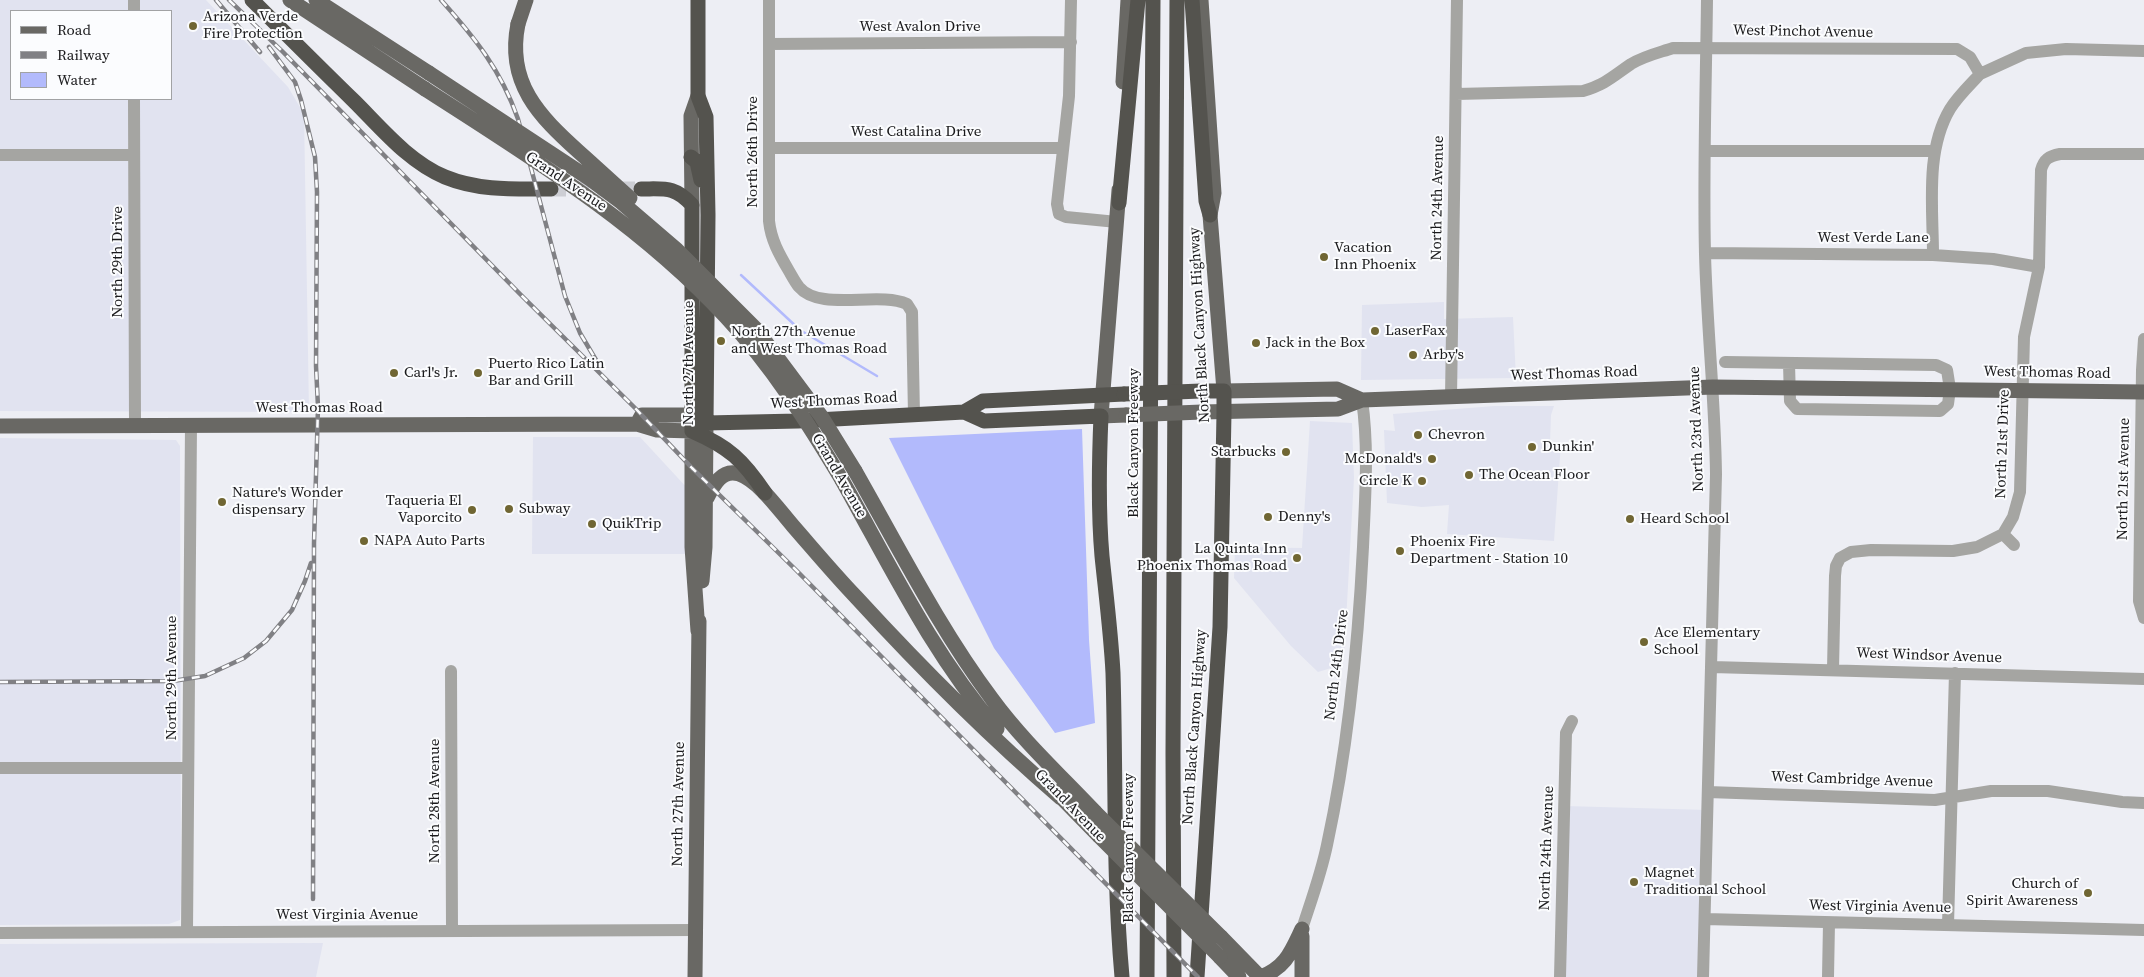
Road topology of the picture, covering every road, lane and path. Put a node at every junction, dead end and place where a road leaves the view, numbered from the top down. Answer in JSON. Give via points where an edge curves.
{"nodes":[{"id":1,"x":252,"y":0,"type":"edge"},
{"id":2,"x":290,"y":0,"type":"edge"},
{"id":3,"x":316,"y":0,"type":"edge"},
{"id":4,"x":526,"y":0,"type":"edge"},
{"id":5,"x":698,"y":0,"type":"edge"},
{"id":6,"x":769,"y":0,"type":"edge"},
{"id":7,"x":1070,"y":0,"type":"edge"},
{"id":8,"x":1128,"y":0,"type":"edge"},
{"id":9,"x":1138,"y":0,"type":"edge"},
{"id":10,"x":1153,"y":0,"type":"edge"},
{"id":11,"x":1168,"y":0,"type":"edge"},
{"id":12,"x":1177,"y":0,"type":"edge"},
{"id":13,"x":1192,"y":0,"type":"edge"},
{"id":14,"x":1201,"y":0,"type":"edge"},
{"id":15,"x":1457,"y":0,"type":"edge"},
{"id":16,"x":1707,"y":0,"type":"edge"},
{"id":17,"x":1071,"y":42,"type":"junction"},
{"id":18,"x":769,"y":44,"type":"junction"},
{"id":19,"x":1707,"y":48,"type":"junction"},
{"id":20,"x":2144,"y":51,"type":"edge"},
{"id":21,"x":1980,"y":74,"type":"junction"},
{"id":22,"x":1456,"y":94,"type":"junction"},
{"id":23,"x":698,"y":96,"type":"junction"},
{"id":24,"x":134,"y":100,"type":"edge"},
{"id":25,"x":769,"y":148,"type":"junction"},
{"id":26,"x":1063,"y":148,"type":"junction"},
{"id":27,"x":1706,"y":151,"type":"junction"},
{"id":28,"x":1936,"y":151,"type":"junction"},
{"id":29,"x":0,"y":154,"type":"edge"},
{"id":30,"x":2144,"y":154,"type":"edge"},
{"id":31,"x":134,"y":155,"type":"junction"},
{"id":32,"x":691,"y":157,"type":"junction"},
{"id":33,"x":551,"y":189,"type":"tunnel mouth"},
{"id":34,"x":641,"y":189,"type":"tunnel mouth"},
{"id":35,"x":1119,"y":203,"type":"junction"},
{"id":36,"x":692,"y":205,"type":"junction"},
{"id":37,"x":708,"y":215,"type":"junction"},
{"id":38,"x":1210,"y":215,"type":"junction"},
{"id":39,"x":1117,"y":222,"type":"junction"},
{"id":40,"x":1705,"y":253,"type":"junction"},
{"id":41,"x":1933,"y":254,"type":"junction"},
{"id":42,"x":2040,"y":267,"type":"junction"},
{"id":43,"x":748,"y":318,"type":"junction"},
{"id":44,"x":2144,"y":339,"type":"edge"},
{"id":45,"x":1725,"y":362,"type":"dead end"},
{"id":46,"x":1789,"y":363,"type":"junction"},
{"id":47,"x":1713,"y":387,"type":"junction"},
{"id":48,"x":1789,"y":387,"type":"junction"},
{"id":49,"x":1950,"y":390,"type":"junction"},
{"id":50,"x":2022,"y":390,"type":"junction"},
{"id":51,"x":1224,"y":391,"type":"junction"},
{"id":52,"x":2143,"y":392,"type":"edge"},
{"id":53,"x":1102,"y":394,"type":"junction"},
{"id":54,"x":1452,"y":397,"type":"junction"},
{"id":55,"x":1362,"y":400,"type":"junction"},
{"id":56,"x":964,"y":412,"type":"junction"},
{"id":57,"x":1224,"y":413,"type":"junction"},
{"id":58,"x":692,"y":415,"type":"junction"},
{"id":59,"x":914,"y":415,"type":"junction"},
{"id":60,"x":1101,"y":416,"type":"junction"},
{"id":61,"x":637,"y":424,"type":"junction"},
{"id":62,"x":191,"y":425,"type":"junction"},
{"id":63,"x":0,"y":426,"type":"edge"},
{"id":64,"x":135,"y":426,"type":"junction"},
{"id":65,"x":706,"y":430,"type":"junction"},
{"id":66,"x":692,"y":431,"type":"junction"},
{"id":67,"x":765,"y":493,"type":"junction"},
{"id":68,"x":705,"y":500,"type":"junction"},
{"id":69,"x":2003,"y":534,"type":"junction"},
{"id":70,"x":2014,"y":545,"type":"dead end"},
{"id":71,"x":2144,"y":618,"type":"edge"},
{"id":72,"x":698,"y":631,"type":"junction"},
{"id":73,"x":1712,"y":667,"type":"junction"},
{"id":74,"x":1833,"y":669,"type":"junction"},
{"id":75,"x":451,"y":671,"type":"dead end"},
{"id":76,"x":1955,"y":673,"type":"junction"},
{"id":77,"x":2144,"y":679,"type":"edge"},
{"id":78,"x":1572,"y":721,"type":"dead end"},
{"id":79,"x":0,"y":768,"type":"edge"},
{"id":80,"x":188,"y":768,"type":"junction"},
{"id":81,"x":1708,"y":792,"type":"junction"},
{"id":82,"x":1061,"y":798,"type":"junction"},
{"id":83,"x":1952,"y":798,"type":"junction"},
{"id":84,"x":2144,"y":803,"type":"edge"},
{"id":85,"x":1705,"y":919,"type":"junction"},
{"id":86,"x":1829,"y":923,"type":"junction"},
{"id":87,"x":1948,"y":925,"type":"junction"},
{"id":88,"x":1117,"y":926,"type":"junction"},
{"id":89,"x":1302,"y":929,"type":"junction"},
{"id":90,"x":695,"y":930,"type":"junction"},
{"id":91,"x":2144,"y":930,"type":"edge"},
{"id":92,"x":187,"y":931,"type":"junction"},
{"id":93,"x":452,"y":931,"type":"junction"},
{"id":94,"x":0,"y":933,"type":"edge"},
{"id":95,"x":1197,"y":973,"type":"edge"},
{"id":96,"x":695,"y":977,"type":"edge"},
{"id":97,"x":1116,"y":977,"type":"edge"},
{"id":98,"x":1122,"y":977,"type":"edge"},
{"id":99,"x":1147,"y":977,"type":"edge"},
{"id":100,"x":1163,"y":977,"type":"edge"},
{"id":101,"x":1174,"y":977,"type":"edge"},
{"id":102,"x":1240,"y":977,"type":"edge"},
{"id":103,"x":1261,"y":977,"type":"edge"},
{"id":104,"x":1302,"y":977,"type":"edge"},
{"id":105,"x":1560,"y":977,"type":"edge"},
{"id":106,"x":1703,"y":977,"type":"edge"},
{"id":107,"x":1828,"y":977,"type":"edge"}],
"edges":[{"from":1,"to":33,"type":"highway","via":[[424,166],[475,186]]},
{"from":2,"to":82,"type":"main road","name":"Grand Avenue","bridge":true,"via":[[580,189],[683,274],[726,317],[807,422],[945,662],[990,720]]},
{"from":3,"to":43,"type":"main road","name":"Grand Avenue","bridge":true,"via":[[568,163],[621,202]]},
{"from":4,"to":43,"type":"main road","bridge":true,"via":[[518,24],[518,71],[538,112],[716,277]]},
{"from":5,"to":23,"type":"highway","name":"North 27th Avenue"},
{"from":6,"to":18,"type":"street","name":"North 26th Drive"},
{"from":7,"to":17,"type":"street"},
{"from":8,"to":35,"type":"main road"},
{"from":9,"to":35,"type":"highway"},
{"from":10,"to":99,"type":"highway","name":"Black Canyon Freeway"},
{"from":11,"to":100,"type":"highway"},
{"from":12,"to":101,"type":"highway"},
{"from":13,"to":38,"type":"highway","via":[[1206,201]]},
{"from":14,"to":38,"type":"main road","name":"North Black Canyon Highway","via":[[1214,193]]},
{"from":15,"to":22,"type":"street","name":"North 24th Avenue"},
{"from":16,"to":19,"type":"street","name":"North 23rd Avenue"},
{"from":17,"to":18,"type":"street","name":"West Avalon Drive"},
{"from":17,"to":26,"type":"street"},
{"from":18,"to":25,"type":"street","name":"North 26th Drive"},
{"from":19,"to":21,"type":"street","name":"West Pinchot Avenue","via":[[1957,49],[1970,57]]},
{"from":19,"to":22,"type":"street","name":"West Pinchot Avenue","via":[[1672,48],[1648,56],[1601,86],[1583,91]]},
{"from":19,"to":27,"type":"street","name":"North 23rd Avenue"},
{"from":20,"to":21,"type":"street","via":[[2066,49],[2026,53]]},
{"from":21,"to":28,"type":"street","via":[[1949,110]]},
{"from":22,"to":54,"type":"street","name":"North 24th Avenue"},
{"from":23,"to":32,"type":"main road","name":"North 27th Avenue","via":[[691,116]]},
{"from":23,"to":37,"type":"highway","name":"North 27th Avenue","via":[[706,116]]},
{"from":24,"to":31,"type":"street","name":"North 29th Drive"},
{"from":25,"to":26,"type":"street","name":"West Catalina Drive"},
{"from":25,"to":59,"type":"street","name":"North 26th Drive","via":[[771,237],[799,288],[815,297],[836,300],[887,299],[907,304],[912,312]]},
{"from":26,"to":39,"type":"street","via":[[1057,204],[1059,214]]},
{"from":27,"to":28,"type":"street"},
{"from":27,"to":40,"type":"street","name":"North 23rd Avenue"},
{"from":28,"to":41,"type":"street","via":[[1932,172]]},
{"from":29,"to":31,"type":"street"},
{"from":30,"to":42,"type":"street","name":"North 21st Drive","via":[[2060,154],[2046,159],[2040,170]]},
{"from":31,"to":64,"type":"street","name":"North 29th Drive"},
{"from":32,"to":36,"type":"main road","name":"North 27th Avenue"},
{"from":32,"to":37,"type":"highway","via":[[699,168],[703,205]]},
{"from":34,"to":36,"type":"highway","via":[[673,190]]},
{"from":35,"to":39,"type":"main road"},
{"from":36,"to":58,"type":"highway","name":"North 27th Avenue"},
{"from":37,"to":65,"type":"highway","name":"North 27th Avenue"},
{"from":38,"to":51,"type":"main road","name":"North Black Canyon Highway"},
{"from":39,"to":53,"type":"main road"},
{"from":40,"to":41,"type":"street","name":"West Verde Lane"},
{"from":40,"to":47,"type":"street","name":"North 23rd Avenue"},
{"from":41,"to":42,"type":"street","name":"West Verde Lane"},
{"from":42,"to":50,"type":"street","name":"North 21st Drive","via":[[2024,337]]},
{"from":43,"to":103,"type":"main road","name":"Grand Avenue","bridge":true,"via":[[816,409],[855,471],[929,604],[977,678],[1012,723],[1095,812]]},
{"from":44,"to":52,"type":"street","name":"North 21st Avenue"},
{"from":45,"to":46,"type":"street"},
{"from":46,"to":48,"type":"street"},
{"from":46,"to":49,"type":"street","via":[[1936,365],[1947,370]]},
{"from":47,"to":48,"type":"main road","name":"West Thomas Road"},
{"from":47,"to":54,"type":"main road","name":"West Thomas Road"},
{"from":47,"to":73,"type":"street","name":"North 23rd Avenue","via":[[1716,474]]},
{"from":48,"to":49,"type":"main road","name":"West Thomas Road"},
{"from":48,"to":49,"type":"street","via":[[1790,401],[1797,408],[1809,409],[1940,411],[1948,404]]},
{"from":49,"to":50,"type":"main road","name":"West Thomas Road"},
{"from":50,"to":52,"type":"main road","name":"West Thomas Road"},
{"from":50,"to":69,"type":"street","name":"North 21st Drive","via":[[2020,492],[2014,517]]},
{"from":51,"to":53,"type":"highway","name":"West Thomas Road","bridge":true},
{"from":51,"to":55,"type":"main road","name":"West Thomas Road","via":[[1337,389]]},
{"from":51,"to":57,"type":"highway","name":"North Black Canyon Highway"},
{"from":52,"to":71,"type":"street","name":"North 21st Avenue","via":[[2139,601]]},
{"from":53,"to":56,"type":"highway","name":"West Thomas Road","via":[[983,401]]},
{"from":53,"to":60,"type":"main road"},
{"from":54,"to":55,"type":"main road","name":"West Thomas Road"},
{"from":55,"to":57,"type":"main road","name":"West Thomas Road","via":[[1338,409]]},
{"from":55,"to":89,"type":"street","name":"North 24th Drive","via":[[1366,494],[1359,616],[1331,828]]},
{"from":56,"to":59,"type":"highway","name":"West Thomas Road"},
{"from":56,"to":60,"type":"highway","name":"West Thomas Road","via":[[984,421]]},
{"from":57,"to":60,"type":"main road","name":"West Thomas Road","bridge":true},
{"from":57,"to":95,"type":"highway","name":"North Black Canyon Highway","via":[[1220,628]]},
{"from":58,"to":61,"type":"main road","name":"West Thomas Road","via":[[642,415]]},
{"from":58,"to":65,"type":"main road","name":"West Thomas Road"},
{"from":58,"to":66,"type":"highway","name":"North 27th Avenue"},
{"from":59,"to":65,"type":"highway","name":"West Thomas Road"},
{"from":60,"to":88,"type":"highway","via":[[1102,555],[1113,672]]},
{"from":61,"to":62,"type":"main road","name":"West Thomas Road"},
{"from":61,"to":66,"type":"main road","name":"West Thomas Road","via":[[657,430]]},
{"from":62,"to":64,"type":"main road","name":"West Thomas Road"},
{"from":62,"to":80,"type":"street","name":"North 29th Avenue"},
{"from":63,"to":64,"type":"main road","name":"West Thomas Road"},
{"from":65,"to":66,"type":"highway","name":"West Thomas Road"},
{"from":65,"to":67,"type":"highway","via":[[753,475]]},
{"from":65,"to":68,"type":"main road","name":"North 27th Avenue"},
{"from":66,"to":72,"type":"main road","name":"North 27th Avenue","via":[[692,547]]},
{"from":67,"to":68,"type":"main road","via":[[744,476],[730,473],[719,478]]},
{"from":67,"to":82,"type":"main road","via":[[837,577],[912,656],[1012,756]]},
{"from":68,"to":72,"type":"main road","name":"North 27th Avenue","via":[[705,547]]},
{"from":69,"to":70,"type":"street"},
{"from":69,"to":74,"type":"street","via":[[1976,547],[1953,551],[1871,550],[1851,552],[1840,558],[1835,576]]},
{"from":72,"to":90,"type":"main road","name":"North 27th Avenue"},
{"from":73,"to":74,"type":"street","name":"West Windsor Avenue"},
{"from":73,"to":81,"type":"street","name":"North 23rd Avenue"},
{"from":74,"to":76,"type":"street","name":"West Windsor Avenue"},
{"from":75,"to":93,"type":"street","name":"North 28th Avenue"},
{"from":76,"to":77,"type":"street","name":"West Windsor Avenue"},
{"from":76,"to":83,"type":"street"},
{"from":78,"to":105,"type":"street","name":"North 24th Avenue","via":[[1566,733]]},
{"from":79,"to":80,"type":"street"},
{"from":80,"to":92,"type":"street","name":"North 29th Avenue"},
{"from":81,"to":83,"type":"street","name":"West Cambridge Avenue"},
{"from":81,"to":85,"type":"street","name":"North 23rd Avenue"},
{"from":82,"to":102,"type":"main road","name":"Grand Avenue","bridge":true},
{"from":83,"to":84,"type":"street","name":"West Cambridge Avenue","via":[[1991,791],[2048,791]]},
{"from":83,"to":87,"type":"street"},
{"from":85,"to":86,"type":"street","name":"West Virginia Avenue"},
{"from":85,"to":106,"type":"street","name":"North 23rd Avenue"},
{"from":86,"to":87,"type":"street","name":"West Virginia Avenue"},
{"from":86,"to":107,"type":"street"},
{"from":87,"to":91,"type":"street","name":"West Virginia Avenue"},
{"from":88,"to":97,"type":"main road"},
{"from":88,"to":98,"type":"highway"},
{"from":89,"to":103,"type":"main road","via":[[1282,965]]},
{"from":89,"to":104,"type":"main road"},
{"from":90,"to":93,"type":"street","name":"West Virginia Avenue"},
{"from":90,"to":96,"type":"main road","name":"North 27th Avenue"},
{"from":92,"to":93,"type":"street","name":"West Virginia Avenue"},
{"from":92,"to":94,"type":"street","name":"West Virginia Avenue"}]}
